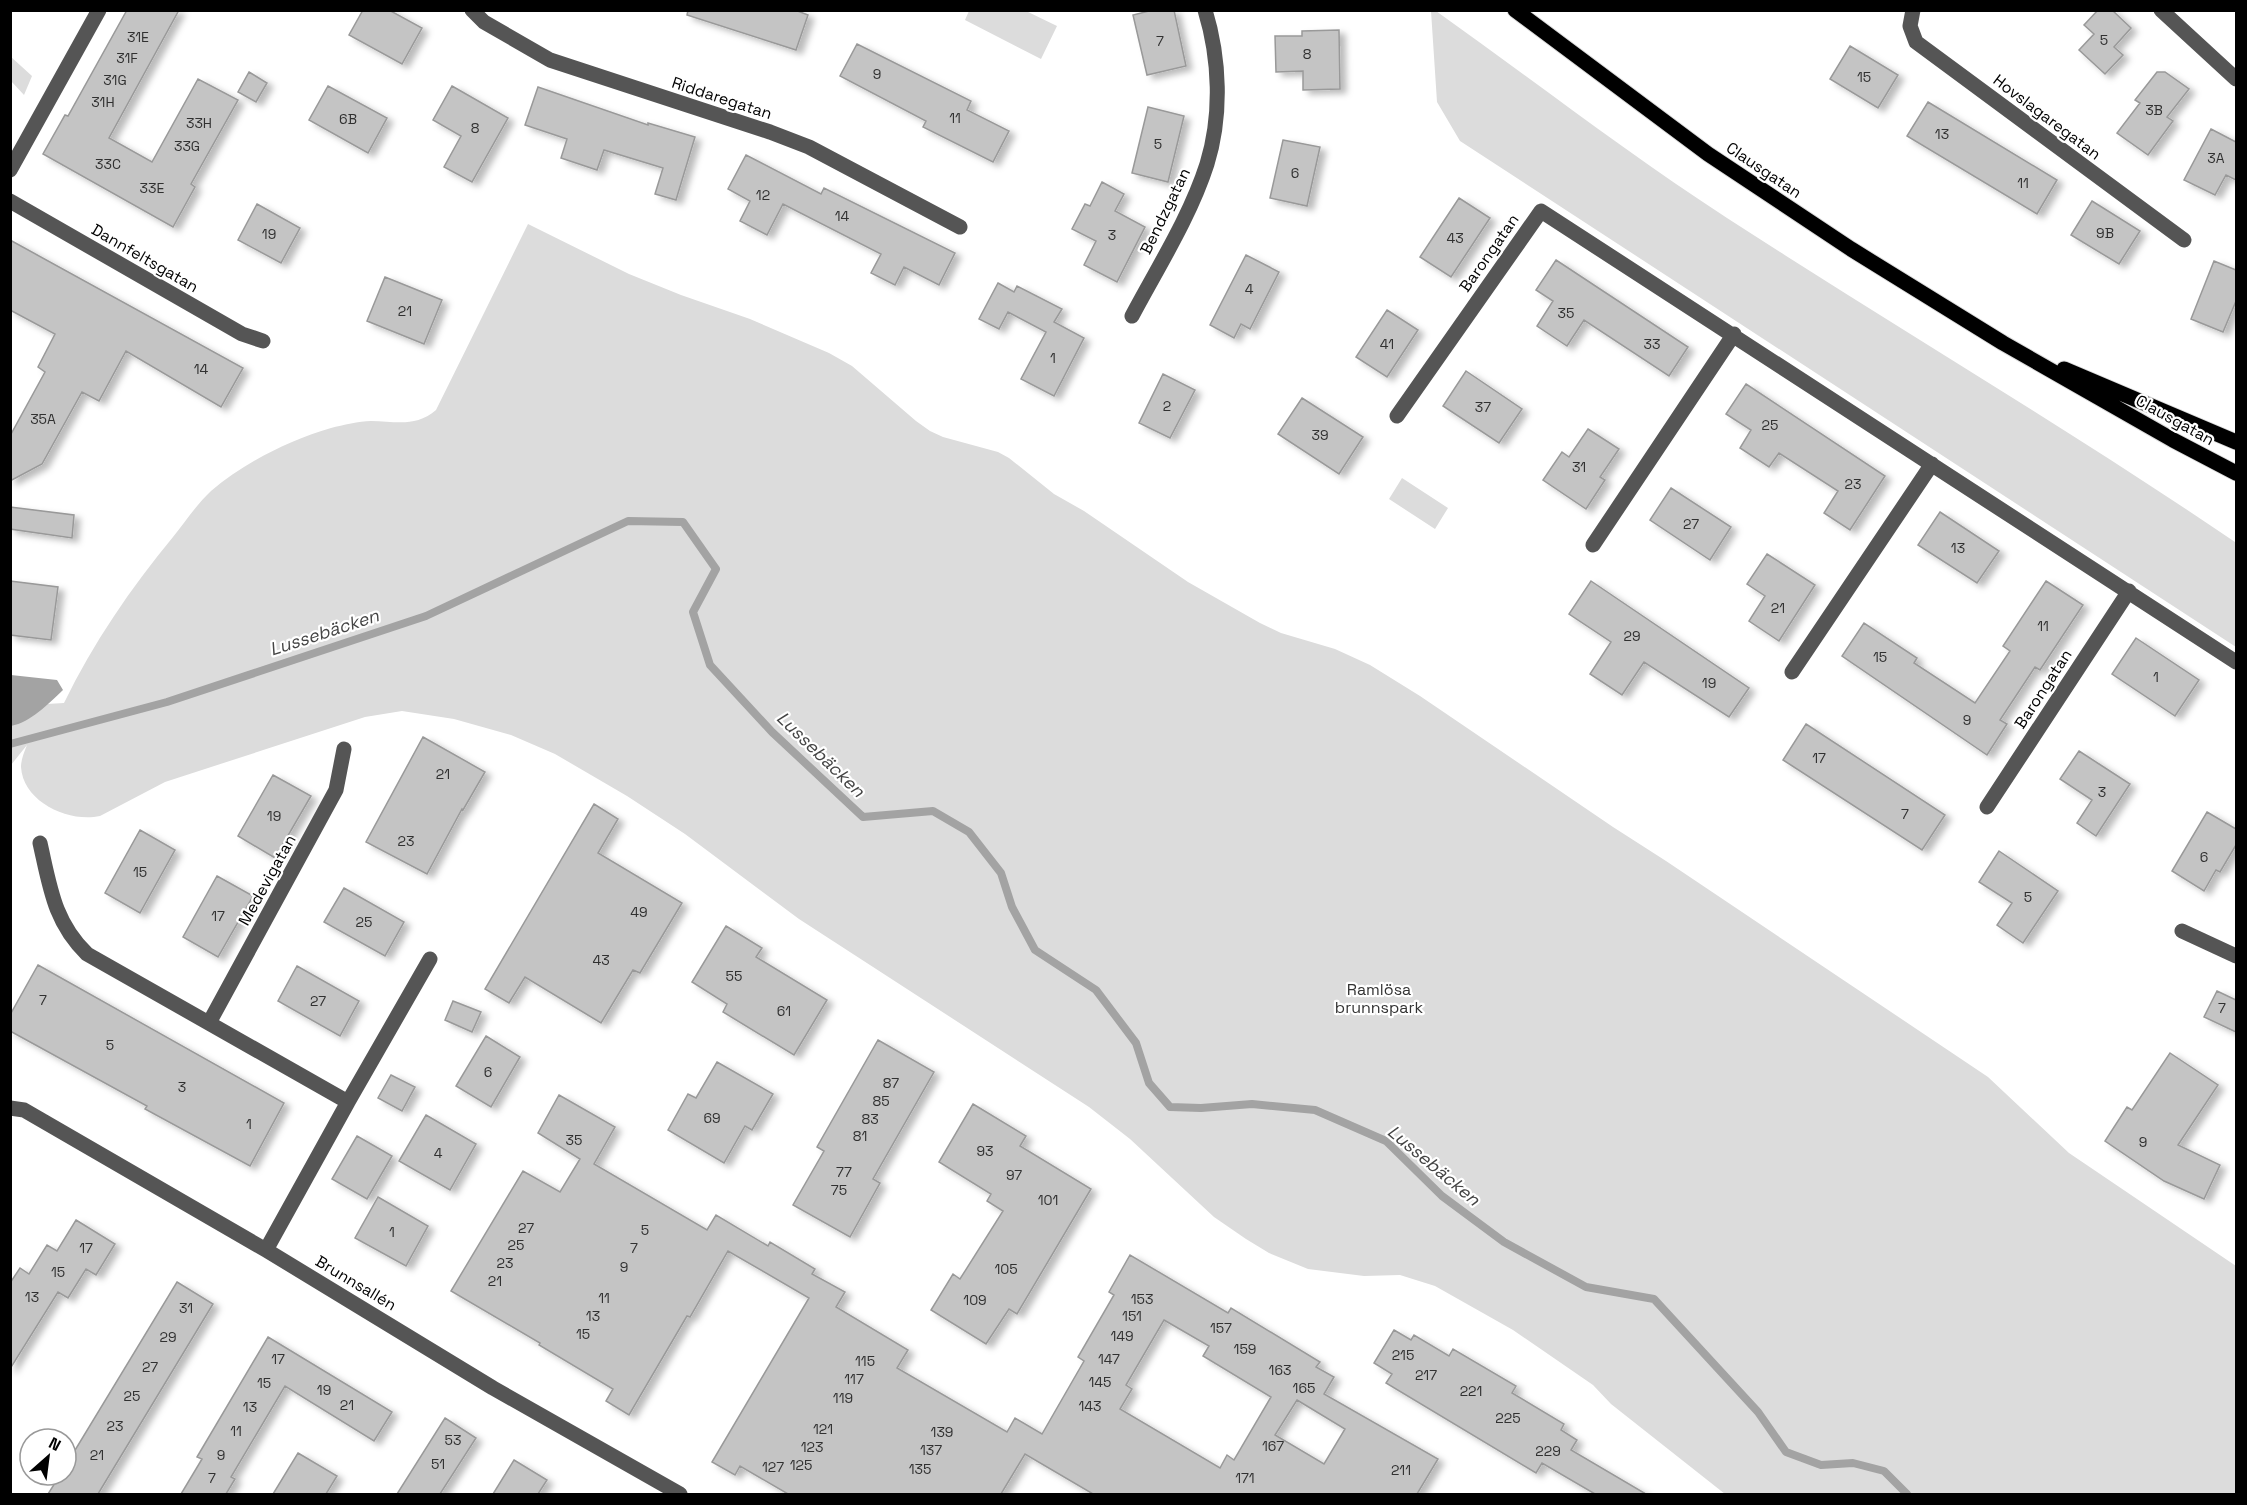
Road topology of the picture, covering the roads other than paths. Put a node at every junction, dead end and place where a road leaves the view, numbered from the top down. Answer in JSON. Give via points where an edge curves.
{"nodes":[{"id":1,"x":99,"y":10,"type":"edge"},
{"id":2,"x":472,"y":10,"type":"edge"},
{"id":3,"x":1205,"y":10,"type":"edge"},
{"id":4,"x":1515,"y":10,"type":"edge"},
{"id":5,"x":1913,"y":10,"type":"edge"},
{"id":6,"x":2161,"y":10,"type":"edge"},
{"id":7,"x":2236,"y":79,"type":"edge"},
{"id":8,"x":10,"y":170,"type":"edge"},
{"id":9,"x":10,"y":201,"type":"edge"},
{"id":10,"x":960,"y":227,"type":"dead end"},
{"id":11,"x":2184,"y":240,"type":"dead end"},
{"id":12,"x":1132,"y":316,"type":"dead end"},
{"id":13,"x":1734,"y":334,"type":"junction"},
{"id":14,"x":263,"y":341,"type":"dead end"},
{"id":15,"x":2003,"y":343,"type":"junction"},
{"id":16,"x":1397,"y":416,"type":"dead end"},
{"id":17,"x":2236,"y":442,"type":"edge"},
{"id":18,"x":1932,"y":464,"type":"junction"},
{"id":19,"x":2236,"y":473,"type":"edge"},
{"id":20,"x":1593,"y":545,"type":"dead end"},
{"id":21,"x":2129,"y":591,"type":"junction"},
{"id":22,"x":2236,"y":662,"type":"edge"},
{"id":23,"x":1792,"y":672,"type":"dead end"},
{"id":24,"x":344,"y":749,"type":"dead end"},
{"id":25,"x":1987,"y":807,"type":"dead end"},
{"id":26,"x":40,"y":843,"type":"dead end"},
{"id":27,"x":2182,"y":931,"type":"dead end"},
{"id":28,"x":2236,"y":956,"type":"edge"},
{"id":29,"x":430,"y":959,"type":"dead end"},
{"id":30,"x":209,"y":1023,"type":"junction"},
{"id":31,"x":348,"y":1102,"type":"junction"},
{"id":32,"x":10,"y":1108,"type":"edge"},
{"id":33,"x":266,"y":1250,"type":"junction"},
{"id":34,"x":680,"y":1494,"type":"edge"}],
"edges":[{"from":1,"to":8,"type":"street"},
{"from":2,"to":10,"type":"street","name":"Riddaregatan","via":[[484,22],[550,60],[809,147]]},
{"from":3,"to":12,"type":"street","name":"Bendzgatan","via":[[1213,36],[1217,87],[1213,139],[1196,192]]},
{"from":4,"to":15,"type":"main road","name":"Clausgatan","via":[[1708,154]]},
{"from":5,"to":11,"type":"street","name":"Hovslagaregatan","via":[[1910,26],[1916,42]]},
{"from":6,"to":7,"type":"street"},
{"from":9,"to":14,"type":"street","name":"Dannfeltsgatan","via":[[242,334]]},
{"from":13,"to":16,"type":"street","name":"Barongatan","via":[[1541,211]]},
{"from":13,"to":18,"type":"street","name":"Barongatan"},
{"from":13,"to":20,"type":"street"},
{"from":15,"to":17,"type":"main road","name":"Clausgatan"},
{"from":15,"to":19,"type":"main road","name":"Clausgatan"},
{"from":18,"to":21,"type":"street","name":"Barongatan"},
{"from":18,"to":23,"type":"street"},
{"from":21,"to":22,"type":"street","name":"Barongatan"},
{"from":21,"to":25,"type":"street","name":"Barongatan"},
{"from":24,"to":30,"type":"street","name":"Medevigatan","via":[[336,790]]},
{"from":26,"to":30,"type":"street","via":[[50,889],[73,940],[87,954]]},
{"from":27,"to":28,"type":"street"},
{"from":29,"to":31,"type":"street"},
{"from":30,"to":31,"type":"street"},
{"from":31,"to":33,"type":"street"},
{"from":32,"to":33,"type":"street","name":"Brunnsallén","via":[[24,1110]]},
{"from":33,"to":34,"type":"street","name":"Brunnsallén","via":[[494,1388]]}]}
